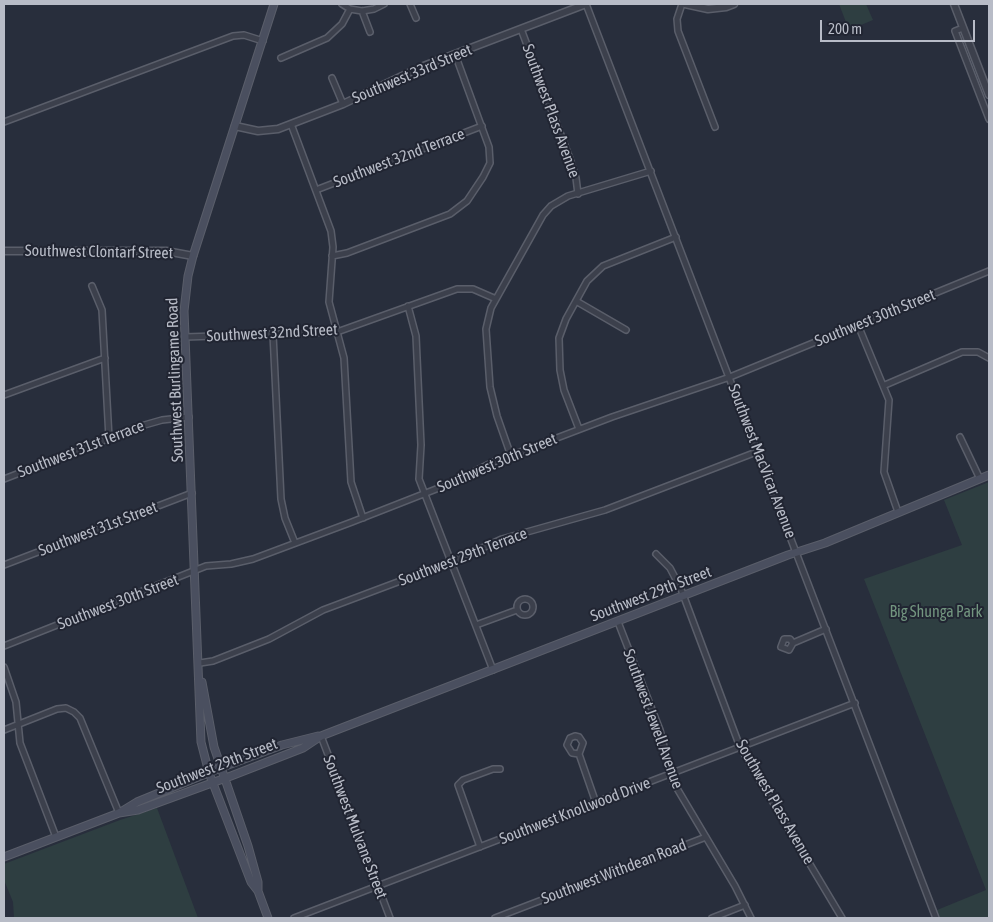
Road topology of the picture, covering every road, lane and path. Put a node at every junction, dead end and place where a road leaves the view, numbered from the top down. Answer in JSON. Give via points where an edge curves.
{"nodes":[{"id":1,"x":274,"y":4,"type":"edge"},
{"id":2,"x":342,"y":4,"type":"edge"},
{"id":3,"x":384,"y":4,"type":"edge"},
{"id":4,"x":410,"y":4,"type":"edge"},
{"id":5,"x":586,"y":4,"type":"edge"},
{"id":6,"x":684,"y":4,"type":"edge"},
{"id":7,"x":734,"y":4,"type":"edge"},
{"id":8,"x":954,"y":4,"type":"edge"},
{"id":9,"x":350,"y":9,"type":"junction"},
{"id":10,"x":362,"y":11,"type":"junction"},
{"id":11,"x":416,"y":18,"type":"dead end"},
{"id":12,"x":963,"y":28,"type":"junction"},
{"id":13,"x":521,"y":29,"type":"junction"},
{"id":14,"x":370,"y":32,"type":"dead end"},
{"id":15,"x":263,"y":40,"type":"junction"},
{"id":16,"x":455,"y":54,"type":"junction"},
{"id":17,"x":281,"y":58,"type":"dead end"},
{"id":18,"x":332,"y":78,"type":"dead end"},
{"id":19,"x":989,"y":95,"type":"edge"},
{"id":20,"x":343,"y":104,"type":"junction"},
{"id":21,"x":987,"y":109,"type":"edge"},
{"id":22,"x":989,"y":119,"type":"edge"},
{"id":23,"x":4,"y":122,"type":"edge"},
{"id":24,"x":291,"y":124,"type":"junction"},
{"id":25,"x":235,"y":126,"type":"junction"},
{"id":26,"x":482,"y":126,"type":"junction"},
{"id":27,"x":715,"y":127,"type":"dead end"},
{"id":28,"x":650,"y":171,"type":"junction"},
{"id":29,"x":316,"y":190,"type":"junction"},
{"id":30,"x":578,"y":194,"type":"junction"},
{"id":31,"x":676,"y":237,"type":"junction"},
{"id":32,"x":4,"y":251,"type":"edge"},
{"id":33,"x":193,"y":256,"type":"junction"},
{"id":34,"x":332,"y":256,"type":"junction"},
{"id":35,"x":989,"y":272,"type":"edge"},
{"id":36,"x":92,"y":286,"type":"dead end"},
{"id":37,"x":496,"y":299,"type":"junction"},
{"id":38,"x":576,"y":301,"type":"junction"},
{"id":39,"x":408,"y":306,"type":"junction"},
{"id":40,"x":858,"y":325,"type":"junction"},
{"id":41,"x":626,"y":330,"type":"dead end"},
{"id":42,"x":337,"y":332,"type":"junction"},
{"id":43,"x":273,"y":334,"type":"junction"},
{"id":44,"x":185,"y":338,"type":"junction"},
{"id":45,"x":104,"y":358,"type":"junction"},
{"id":46,"x":989,"y":358,"type":"edge"},
{"id":47,"x":730,"y":377,"type":"junction"},
{"id":48,"x":885,"y":385,"type":"junction"},
{"id":49,"x":4,"y":395,"type":"edge"},
{"id":50,"x":189,"y":417,"type":"junction"},
{"id":51,"x":579,"y":429,"type":"junction"},
{"id":52,"x":960,"y":437,"type":"dead end"},
{"id":53,"x":109,"y":438,"type":"junction"},
{"id":54,"x":758,"y":451,"type":"junction"},
{"id":55,"x":511,"y":456,"type":"junction"},
{"id":56,"x":989,"y":475,"type":"edge"},
{"id":57,"x":4,"y":479,"type":"edge"},
{"id":58,"x":980,"y":479,"type":"junction"},
{"id":59,"x":192,"y":493,"type":"junction"},
{"id":60,"x":424,"y":493,"type":"junction"},
{"id":61,"x":898,"y":512,"type":"junction"},
{"id":62,"x":363,"y":518,"type":"junction"},
{"id":63,"x":295,"y":543,"type":"junction"},
{"id":64,"x":798,"y":553,"type":"junction"},
{"id":65,"x":656,"y":554,"type":"dead end"},
{"id":66,"x":451,"y":562,"type":"junction"},
{"id":67,"x":4,"y":565,"type":"edge"},
{"id":68,"x":196,"y":571,"type":"junction"},
{"id":69,"x":684,"y":597,"type":"junction"},
{"id":70,"x":517,"y":610,"type":"dead end"},
{"id":71,"x":618,"y":622,"type":"junction"},
{"id":72,"x":476,"y":626,"type":"junction"},
{"id":73,"x":826,"y":629,"type":"junction"},
{"id":74,"x":792,"y":643,"type":"dead end"},
{"id":75,"x":4,"y":646,"type":"edge"},
{"id":76,"x":200,"y":663,"type":"junction"},
{"id":77,"x":4,"y":666,"type":"edge"},
{"id":78,"x":493,"y":670,"type":"junction"},
{"id":79,"x":200,"y":679,"type":"junction"},
{"id":80,"x":855,"y":703,"type":"junction"},
{"id":81,"x":18,"y":724,"type":"junction"},
{"id":82,"x":4,"y":730,"type":"edge"},
{"id":83,"x":321,"y":736,"type":"junction"},
{"id":84,"x":740,"y":748,"type":"junction"},
{"id":85,"x":579,"y":754,"type":"dead end"},
{"id":86,"x":220,"y":768,"type":"junction"},
{"id":87,"x":500,"y":770,"type":"dead end"},
{"id":88,"x":209,"y":773,"type":"junction"},
{"id":89,"x":670,"y":774,"type":"junction"},
{"id":90,"x":223,"y":779,"type":"junction"},
{"id":91,"x":213,"y":782,"type":"junction"},
{"id":92,"x":596,"y":803,"type":"junction"},
{"id":93,"x":119,"y":813,"type":"junction"},
{"id":94,"x":56,"y":837,"type":"junction"},
{"id":95,"x":706,"y":837,"type":"junction"},
{"id":96,"x":480,"y":847,"type":"junction"},
{"id":97,"x":4,"y":857,"type":"edge"},
{"id":98,"x":377,"y":886,"type":"junction"},
{"id":99,"x":258,"y":891,"type":"junction"},
{"id":100,"x":745,"y":905,"type":"junction"},
{"id":101,"x":268,"y":918,"type":"edge"},
{"id":102,"x":294,"y":918,"type":"edge"},
{"id":103,"x":390,"y":918,"type":"edge"},
{"id":104,"x":495,"y":918,"type":"edge"},
{"id":105,"x":712,"y":918,"type":"edge"},
{"id":106,"x":751,"y":918,"type":"edge"},
{"id":107,"x":842,"y":918,"type":"edge"},
{"id":108,"x":936,"y":918,"type":"edge"}],
"edges":[{"from":1,"to":15,"type":"main road","name":"Southwest Burlingame Road"},
{"from":2,"to":9,"type":"street"},
{"from":3,"to":10,"type":"street"},
{"from":4,"to":11,"type":"street"},
{"from":5,"to":13,"type":"street","name":"Southwest 33rd Street"},
{"from":5,"to":28,"type":"street","name":"Southwest MacVicar Avenue"},
{"from":6,"to":7,"type":"street","via":[[708,9]]},
{"from":6,"to":27,"type":"street","via":[[677,19],[678,31]]},
{"from":8,"to":12,"type":"street"},
{"from":9,"to":10,"type":"street"},
{"from":9,"to":17,"type":"street","via":[[342,24],[327,38]]},
{"from":10,"to":14,"type":"street"},
{"from":12,"to":19,"type":"street"},
{"from":12,"to":21,"type":"street","via":[[955,31]]},
{"from":13,"to":16,"type":"street","name":"Southwest 33rd Street"},
{"from":13,"to":30,"type":"street","name":"Southwest Plass Avenue","via":[[570,159]]},
{"from":15,"to":23,"type":"street","via":[[233,36]]},
{"from":15,"to":25,"type":"main road","name":"Southwest Burlingame Road"},
{"from":16,"to":20,"type":"street","name":"Southwest 33rd Street","via":[[394,78]]},
{"from":16,"to":26,"type":"street"},
{"from":18,"to":20,"type":"street"},
{"from":20,"to":24,"type":"street","name":"Southwest 33rd Street"},
{"from":21,"to":22,"type":"street"},
{"from":24,"to":25,"type":"street","name":"Southwest 33rd Street","via":[[263,132]]},
{"from":24,"to":29,"type":"street"},
{"from":25,"to":33,"type":"main road","name":"Southwest Burlingame Road"},
{"from":26,"to":29,"type":"street","name":"Southwest 32nd Terrace"},
{"from":26,"to":34,"type":"street","via":[[489,146],[490,163],[463,204],[450,214]]},
{"from":28,"to":30,"type":"street"},
{"from":28,"to":31,"type":"street","name":"Southwest MacVicar Avenue"},
{"from":29,"to":34,"type":"street","via":[[331,231]]},
{"from":30,"to":37,"type":"street","via":[[559,200],[543,215]]},
{"from":31,"to":38,"type":"street","via":[[603,266],[587,282]]},
{"from":31,"to":47,"type":"street","name":"Southwest MacVicar Avenue"},
{"from":32,"to":33,"type":"street","name":"Southwest Clontarf Street","via":[[166,251]]},
{"from":33,"to":44,"type":"main road","name":"Southwest Burlingame Road","via":[[185,301]]},
{"from":34,"to":42,"type":"street","via":[[329,302]]},
{"from":35,"to":40,"type":"street","name":"Southwest 30th Street"},
{"from":36,"to":45,"type":"street","via":[[102,310]]},
{"from":37,"to":39,"type":"street","name":"Southwest 32nd Street","via":[[473,289],[456,289]]},
{"from":37,"to":55,"type":"street","via":[[487,321],[489,372],[495,409]]},
{"from":38,"to":41,"type":"street"},
{"from":38,"to":51,"type":"street","via":[[562,327],[558,349],[564,390]]},
{"from":39,"to":42,"type":"street","name":"Southwest 32nd Street"},
{"from":39,"to":60,"type":"street","via":[[416,336],[421,445],[419,474]]},
{"from":40,"to":47,"type":"street","name":"Southwest 30th Street"},
{"from":40,"to":48,"type":"street"},
{"from":42,"to":43,"type":"street","name":"Southwest 32nd Street"},
{"from":42,"to":62,"type":"street","via":[[347,374],[351,482]]},
{"from":43,"to":44,"type":"street","name":"Southwest 32nd Street"},
{"from":43,"to":63,"type":"street","via":[[281,499]]},
{"from":44,"to":50,"type":"main road","name":"Southwest Burlingame Road"},
{"from":45,"to":49,"type":"street"},
{"from":45,"to":53,"type":"street"},
{"from":46,"to":48,"type":"street","via":[[978,352],[962,352]]},
{"from":47,"to":51,"type":"street","name":"Southwest 30th Street"},
{"from":47,"to":54,"type":"street","name":"Southwest MacVicar Avenue"},
{"from":48,"to":61,"type":"street","via":[[890,410],[884,472]]},
{"from":50,"to":53,"type":"street","name":"Southwest 31st Terrace","via":[[154,422]]},
{"from":50,"to":59,"type":"main road","name":"Southwest Burlingame Road"},
{"from":51,"to":55,"type":"street","name":"Southwest 30th Street"},
{"from":52,"to":58,"type":"street"},
{"from":53,"to":57,"type":"street","name":"Southwest 31st Terrace"},
{"from":54,"to":64,"type":"street","name":"Southwest MacVicar Avenue"},
{"from":54,"to":66,"type":"street","name":"Southwest 29th Terrace","via":[[605,510],[502,539]]},
{"from":55,"to":60,"type":"street","name":"Southwest 30th Street"},
{"from":56,"to":58,"type":"main road","name":"Southwest 29th Street"},
{"from":58,"to":61,"type":"main road","name":"Southwest 29th Street"},
{"from":59,"to":67,"type":"street","name":"Southwest 31st Street"},
{"from":59,"to":68,"type":"main road","name":"Southwest Burlingame Road"},
{"from":60,"to":62,"type":"street","name":"Southwest 30th Street"},
{"from":60,"to":66,"type":"street"},
{"from":61,"to":64,"type":"main road","name":"Southwest 29th Street"},
{"from":62,"to":63,"type":"street","name":"Southwest 30th Street"},
{"from":63,"to":68,"type":"street","name":"Southwest 30th Street","via":[[253,559],[206,566]]},
{"from":64,"to":69,"type":"main road","name":"Southwest 29th Street"},
{"from":64,"to":73,"type":"street","name":"Southwest MacVicar Avenue"},
{"from":65,"to":69,"type":"street","name":"Southwest Plass Avenue","via":[[672,573]]},
{"from":66,"to":72,"type":"street"},
{"from":66,"to":76,"type":"street","name":"Southwest 29th Terrace","via":[[315,614],[269,639]]},
{"from":68,"to":75,"type":"street","name":"Southwest 30th Street"},
{"from":68,"to":76,"type":"main road","name":"Southwest Burlingame Road"},
{"from":69,"to":71,"type":"main road","name":"Southwest 29th Street"},
{"from":69,"to":84,"type":"street","name":"Southwest Plass Avenue"},
{"from":70,"to":72,"type":"street"},
{"from":71,"to":78,"type":"main road","name":"Southwest 29th Street"},
{"from":71,"to":89,"type":"street","name":"Southwest Jewell Avenue","via":[[660,730]]},
{"from":72,"to":78,"type":"street"},
{"from":73,"to":74,"type":"street"},
{"from":73,"to":80,"type":"street","name":"Southwest MacVicar Avenue"},
{"from":76,"to":79,"type":"main road","name":"Southwest Burlingame Road"},
{"from":77,"to":81,"type":"street","via":[[16,702]]},
{"from":78,"to":83,"type":"main road","name":"Southwest 29th Street"},
{"from":79,"to":86,"type":"main road","name":"Southwest Burlingame Road"},
{"from":79,"to":88,"type":"main road","name":"Southwest Burlingame Road","via":[[200,726]]},
{"from":80,"to":84,"type":"street","name":"Southwest Knollwood Drive"},
{"from":80,"to":108,"type":"street","name":"Southwest MacVicar Avenue"},
{"from":81,"to":82,"type":"street"},
{"from":81,"to":93,"type":"street","via":[[57,709],[72,710],[80,718]]},
{"from":81,"to":94,"type":"street","via":[[23,751]]},
{"from":83,"to":86,"type":"main road","name":"Southwest 29th Street","via":[[282,745]]},
{"from":83,"to":90,"type":"main road","name":"Southwest 29th Street","via":[[303,748]]},
{"from":83,"to":98,"type":"street","name":"Southwest Mulvane Street"},
{"from":84,"to":89,"type":"street","name":"Southwest Knollwood Drive"},
{"from":84,"to":107,"type":"street","name":"Southwest Plass Avenue"},
{"from":85,"to":92,"type":"street"},
{"from":86,"to":88,"type":"main road","name":"Southwest 29th Street"},
{"from":86,"to":90,"type":"main road","name":"Southwest Burlingame Road"},
{"from":87,"to":96,"type":"street","via":[[492,769],[458,785]]},
{"from":88,"to":91,"type":"main road","name":"Southwest Burlingame Road"},
{"from":88,"to":93,"type":"main road","name":"Southwest 29th Street","via":[[136,802]]},
{"from":89,"to":92,"type":"street","name":"Southwest Knollwood Drive"},
{"from":89,"to":95,"type":"street","name":"Southwest Jewell Avenue"},
{"from":90,"to":91,"type":"main road","name":"Southwest 29th Street"},
{"from":90,"to":99,"type":"main road","name":"Southwest Burlingame Road","via":[[248,846]]},
{"from":91,"to":93,"type":"main road","name":"Southwest 29th Street","via":[[138,810]]},
{"from":91,"to":99,"type":"main road","name":"Southwest Burlingame Road","via":[[251,882]]},
{"from":92,"to":96,"type":"street","name":"Southwest Knollwood Drive"},
{"from":93,"to":94,"type":"main road","name":"Southwest 29th Street"},
{"from":94,"to":97,"type":"main road","name":"Southwest 29th Street"},
{"from":95,"to":100,"type":"street","name":"Southwest Jewell Avenue"},
{"from":95,"to":104,"type":"street","name":"Southwest Withdean Road"},
{"from":96,"to":98,"type":"street","name":"Southwest Knollwood Drive"},
{"from":98,"to":102,"type":"street","name":"Southwest Knollwood Drive"},
{"from":98,"to":103,"type":"street","name":"Southwest Mulvane Street"},
{"from":99,"to":101,"type":"main road","name":"Southwest Burlingame Road"},
{"from":100,"to":105,"type":"street"},
{"from":100,"to":106,"type":"street","name":"Southwest Jewell Avenue"}]}
